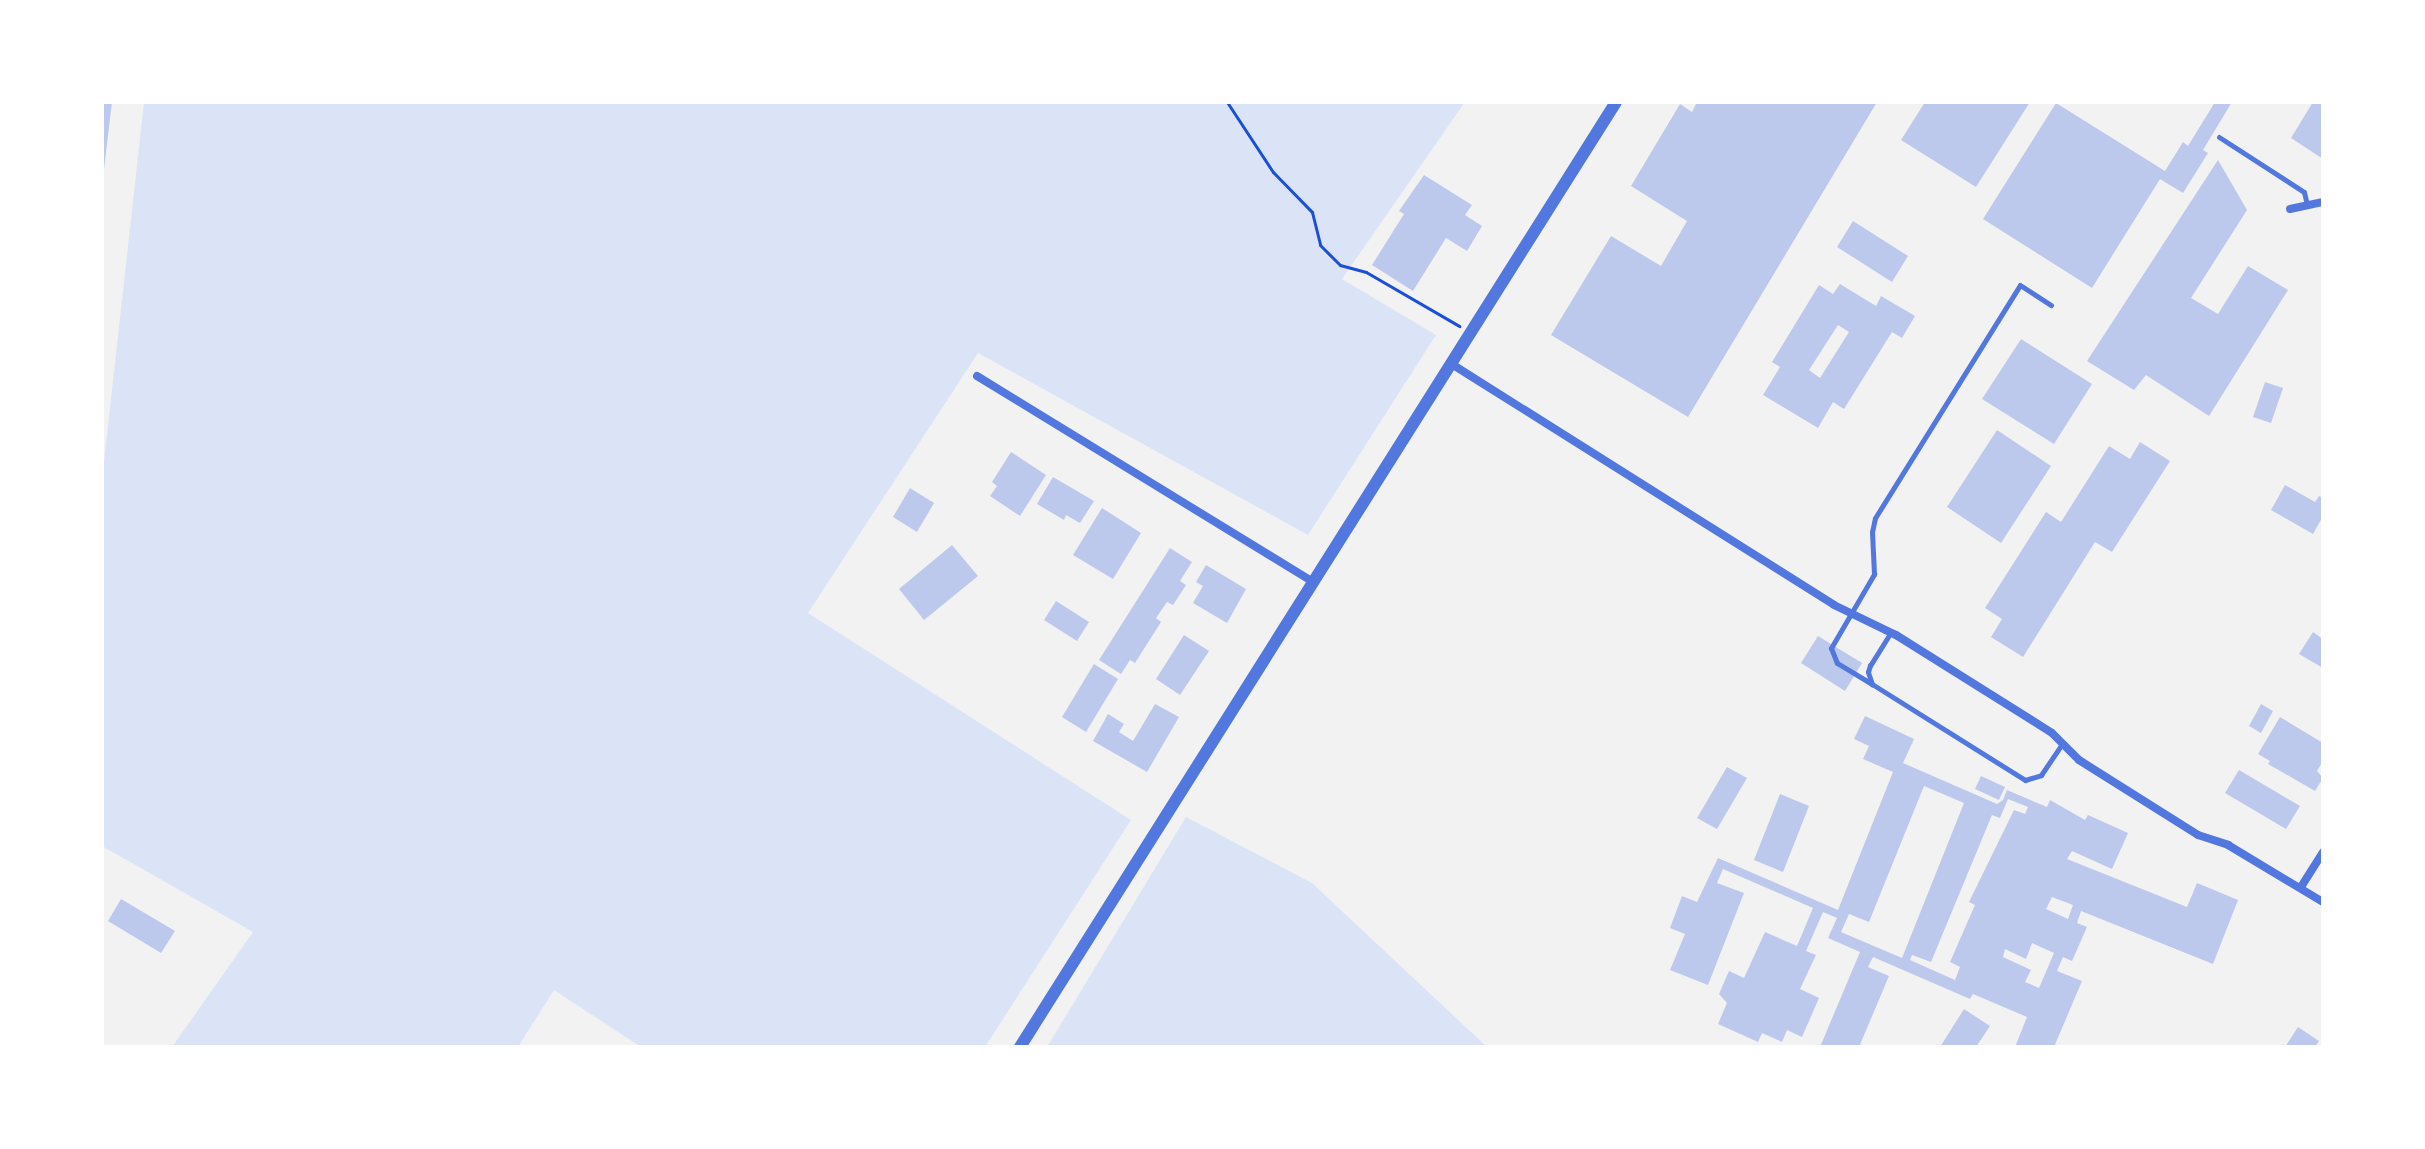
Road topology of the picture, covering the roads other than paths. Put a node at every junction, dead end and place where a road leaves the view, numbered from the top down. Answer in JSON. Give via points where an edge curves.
{"nodes":[{"id":1,"x":1616,"y":102,"type":"edge"},
{"id":2,"x":2219,"y":137,"type":"dead end"},
{"id":3,"x":2323,"y":202,"type":"edge"},
{"id":4,"x":2307,"y":205,"type":"junction"},
{"id":5,"x":2290,"y":209,"type":"dead end"},
{"id":6,"x":2051,"y":305,"type":"dead end"},
{"id":7,"x":1450,"y":363,"type":"junction"},
{"id":8,"x":977,"y":376,"type":"dead end"},
{"id":9,"x":1315,"y":583,"type":"junction"},
{"id":10,"x":1850,"y":614,"type":"junction"},
{"id":11,"x":1891,"y":632,"type":"junction"},
{"id":12,"x":1872,"y":684,"type":"junction"},
{"id":13,"x":2062,"y":744,"type":"junction"},
{"id":14,"x":2323,"y":852,"type":"edge"},
{"id":15,"x":2301,"y":887,"type":"junction"},
{"id":16,"x":2323,"y":902,"type":"edge"},
{"id":17,"x":1020,"y":1047,"type":"edge"}],
"edges":[{"from":1,"to":7,"type":"street"},
{"from":2,"to":4,"type":"lane","via":[[2304,192]]},
{"from":3,"to":4,"type":"street"},
{"from":4,"to":5,"type":"street"},
{"from":6,"to":10,"type":"lane","via":[[2020,285],[1875,518],[1874,574]]},
{"from":7,"to":9,"type":"street"},
{"from":7,"to":10,"type":"street"},
{"from":8,"to":9,"type":"street"},
{"from":9,"to":17,"type":"street"},
{"from":10,"to":11,"type":"street"},
{"from":10,"to":12,"type":"lane","via":[[1833,641],[1833,656]]},
{"from":11,"to":12,"type":"lane","via":[[1870,665]]},
{"from":11,"to":13,"type":"street"},
{"from":12,"to":13,"type":"lane","via":[[2025,780],[2041,775]]},
{"from":13,"to":15,"type":"street","via":[[2198,835],[2228,845]]},
{"from":14,"to":15,"type":"street"},
{"from":15,"to":16,"type":"street"}]}
